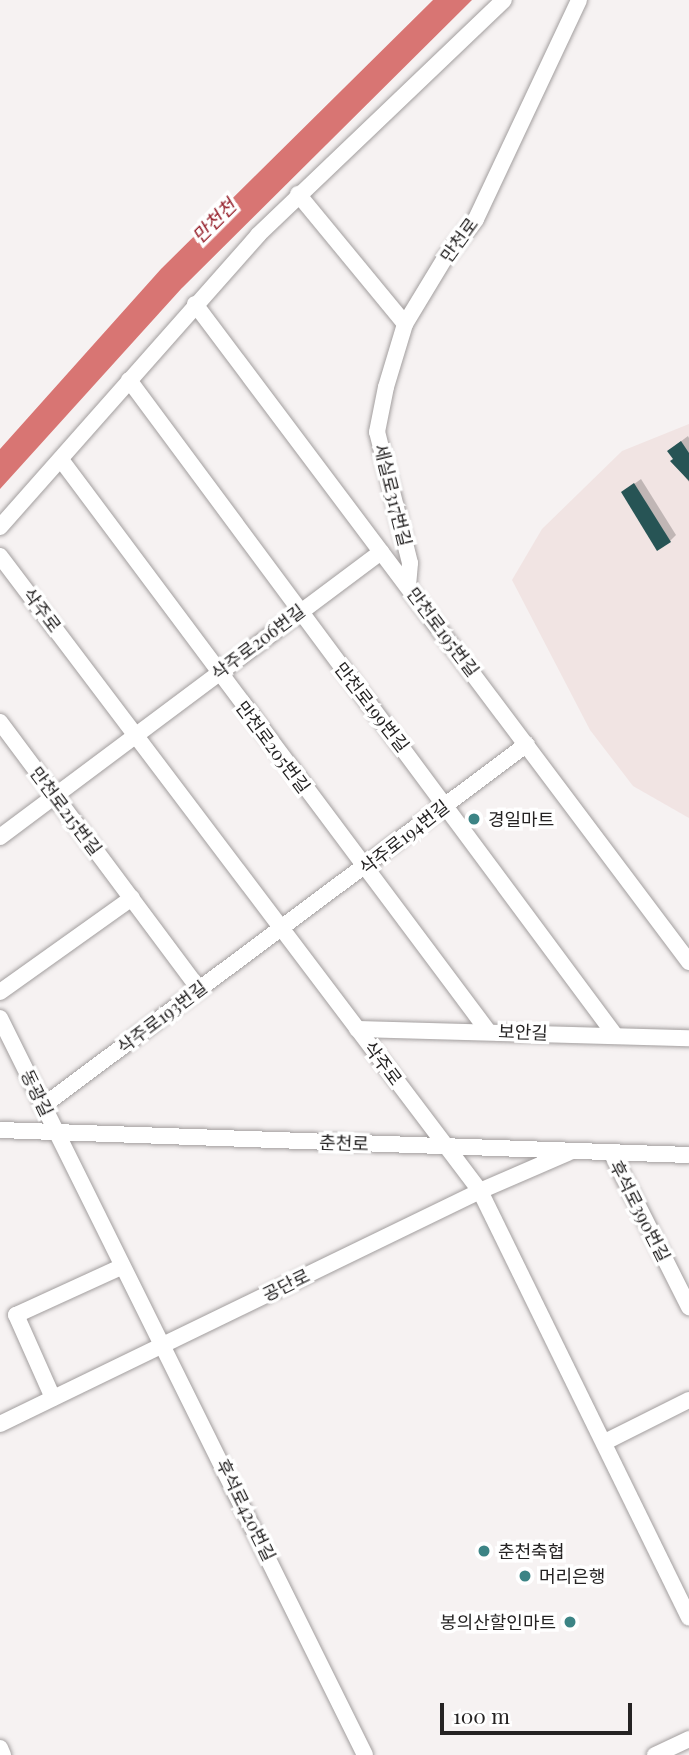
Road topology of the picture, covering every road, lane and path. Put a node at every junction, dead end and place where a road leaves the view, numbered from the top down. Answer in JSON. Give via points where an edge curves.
{"nodes":[{"id":1,"x":504,"y":0,"type":"edge"},
{"id":2,"x":579,"y":0,"type":"edge"},
{"id":3,"x":298,"y":194,"type":"junction"},
{"id":4,"x":195,"y":304,"type":"junction"},
{"id":5,"x":405,"y":324,"type":"junction"},
{"id":6,"x":129,"y":380,"type":"junction"},
{"id":7,"x":62,"y":461,"type":"junction"},
{"id":8,"x":0,"y":527,"type":"edge"},
{"id":9,"x":381,"y":552,"type":"junction"},
{"id":10,"x":0,"y":556,"type":"edge"},
{"id":11,"x":408,"y":586,"type":"junction"},
{"id":12,"x":299,"y":611,"type":"junction"},
{"id":13,"x":217,"y":673,"type":"junction"},
{"id":14,"x":0,"y":722,"type":"edge"},
{"id":15,"x":139,"y":737,"type":"junction"},
{"id":16,"x":527,"y":744,"type":"junction"},
{"id":17,"x":54,"y":796,"type":"junction"},
{"id":18,"x":446,"y":804,"type":"junction"},
{"id":19,"x":0,"y":837,"type":"edge"},
{"id":20,"x":366,"y":867,"type":"junction"},
{"id":21,"x":132,"y":898,"type":"junction"},
{"id":22,"x":280,"y":927,"type":"junction"},
{"id":23,"x":689,"y":962,"type":"edge"},
{"id":24,"x":199,"y":989,"type":"junction"},
{"id":25,"x":0,"y":992,"type":"edge"},
{"id":26,"x":0,"y":1018,"type":"edge"},
{"id":27,"x":357,"y":1029,"type":"junction"},
{"id":28,"x":488,"y":1031,"type":"junction"},
{"id":29,"x":615,"y":1035,"type":"junction"},
{"id":30,"x":689,"y":1038,"type":"edge"},
{"id":31,"x":43,"y":1106,"type":"junction"},
{"id":32,"x":0,"y":1130,"type":"edge"},
{"id":33,"x":55,"y":1131,"type":"junction"},
{"id":34,"x":447,"y":1148,"type":"junction"},
{"id":35,"x":573,"y":1151,"type":"junction"},
{"id":36,"x":611,"y":1153,"type":"junction"},
{"id":37,"x":689,"y":1155,"type":"edge"},
{"id":38,"x":480,"y":1191,"type":"junction"},
{"id":39,"x":121,"y":1267,"type":"junction"},
{"id":40,"x":689,"y":1307,"type":"edge"},
{"id":41,"x":164,"y":1344,"type":"junction"},
{"id":42,"x":52,"y":1398,"type":"junction"},
{"id":43,"x":689,"y":1400,"type":"edge"},
{"id":44,"x":0,"y":1424,"type":"edge"},
{"id":45,"x":605,"y":1442,"type":"junction"},
{"id":46,"x":689,"y":1618,"type":"edge"},
{"id":47,"x":689,"y":1739,"type":"edge"},
{"id":48,"x":0,"y":1748,"type":"edge"},
{"id":49,"x":3,"y":1755,"type":"edge"},
{"id":50,"x":365,"y":1755,"type":"edge"},
{"id":51,"x":655,"y":1755,"type":"edge"}],
"edges":[{"from":1,"to":3,"type":"street"},
{"from":2,"to":5,"type":"street","name":"만천로","via":[[476,219],[445,258]]},
{"from":3,"to":4,"type":"street"},
{"from":3,"to":5,"type":"street"},
{"from":4,"to":6,"type":"street"},
{"from":4,"to":9,"type":"street","name":"만천로195번길"},
{"from":5,"to":11,"type":"street","name":"세실로317번길","via":[[377,432],[410,563]]},
{"from":6,"to":7,"type":"street"},
{"from":6,"to":12,"type":"street","name":"만천로199번길"},
{"from":7,"to":8,"type":"street"},
{"from":7,"to":13,"type":"street","name":"만천로205번길"},
{"from":9,"to":11,"type":"street","name":"만천로195번길"},
{"from":9,"to":12,"type":"street","name":"삭주로206번길"},
{"from":10,"to":15,"type":"street","name":"삭주로"},
{"from":11,"to":16,"type":"street","name":"만천로195번길"},
{"from":12,"to":13,"type":"street","name":"삭주로206번길"},
{"from":12,"to":18,"type":"street","name":"만천로199번길"},
{"from":13,"to":15,"type":"street","name":"삭주로206번길"},
{"from":13,"to":20,"type":"street","name":"만천로205번길"},
{"from":14,"to":17,"type":"street","name":"만천로215번길"},
{"from":15,"to":17,"type":"street","name":"삭주로206번길"},
{"from":15,"to":22,"type":"street","name":"삭주로"},
{"from":16,"to":18,"type":"street","name":"삭주로194번길"},
{"from":16,"to":23,"type":"street","name":"만천로195번길"},
{"from":17,"to":19,"type":"street","name":"삭주로206번길"},
{"from":17,"to":21,"type":"street","name":"만천로215번길"},
{"from":18,"to":20,"type":"street","name":"삭주로194번길"},
{"from":18,"to":29,"type":"street","name":"만천로199번길"},
{"from":20,"to":22,"type":"street","name":"삭주로194번길"},
{"from":20,"to":28,"type":"street","name":"만천로205번길"},
{"from":21,"to":24,"type":"street","name":"만천로215번길"},
{"from":21,"to":25,"type":"street"},
{"from":22,"to":24,"type":"street","name":"삭주로193번길"},
{"from":22,"to":27,"type":"street","name":"삭주로"},
{"from":24,"to":31,"type":"street","name":"삭주로193번길"},
{"from":26,"to":31,"type":"street","name":"동광길"},
{"from":27,"to":28,"type":"street","name":"보안길"},
{"from":27,"to":34,"type":"street","name":"삭주로"},
{"from":28,"to":29,"type":"street","name":"보안길"},
{"from":29,"to":30,"type":"street","name":"보안길"},
{"from":31,"to":33,"type":"street","name":"동광길"},
{"from":32,"to":33,"type":"street","name":"춘천로"},
{"from":33,"to":34,"type":"street","name":"춘천로"},
{"from":33,"to":39,"type":"street","name":"후석로420번길"},
{"from":34,"to":35,"type":"street","name":"춘천로"},
{"from":34,"to":38,"type":"street","name":"삭주로"},
{"from":35,"to":36,"type":"street","name":"춘천로"},
{"from":35,"to":38,"type":"street","name":"공단로"},
{"from":36,"to":37,"type":"street","name":"춘천로"},
{"from":36,"to":40,"type":"street","name":"후석로390번길"},
{"from":38,"to":41,"type":"street","name":"공단로"},
{"from":38,"to":45,"type":"street","name":"삭주로"},
{"from":39,"to":41,"type":"street","name":"후석로420번길"},
{"from":39,"to":42,"type":"street","via":[[16,1315]]},
{"from":41,"to":42,"type":"street","name":"공단로"},
{"from":41,"to":50,"type":"street","name":"후석로420번길"},
{"from":42,"to":44,"type":"street","name":"공단로"},
{"from":43,"to":45,"type":"street"},
{"from":45,"to":46,"type":"street","name":"삭주로"},
{"from":47,"to":51,"type":"street"},
{"from":48,"to":49,"type":"street"}]}
